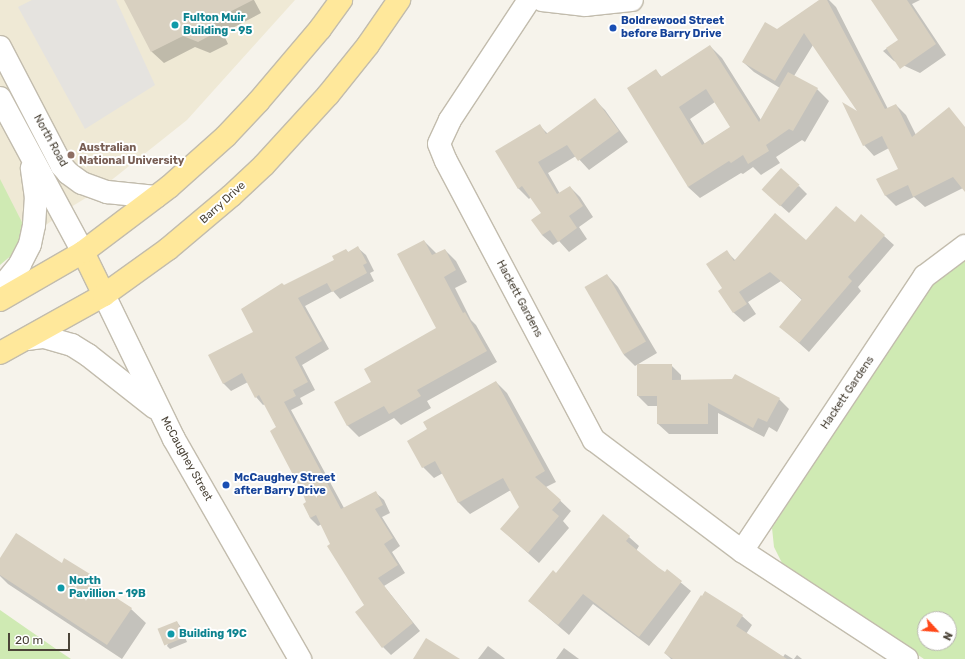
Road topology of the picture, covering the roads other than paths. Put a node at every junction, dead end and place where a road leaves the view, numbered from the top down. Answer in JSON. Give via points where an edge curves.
{"nodes":[{"id":1,"x":341,"y":0,"type":"edge"},
{"id":2,"x":399,"y":0,"type":"edge"},
{"id":3,"x":529,"y":0,"type":"edge"},
{"id":4,"x":542,"y":0,"type":"edge"},
{"id":5,"x":632,"y":0,"type":"edge"},
{"id":6,"x":0,"y":47,"type":"edge"},
{"id":7,"x":0,"y":98,"type":"edge"},
{"id":8,"x":28,"y":150,"type":"junction"},
{"id":9,"x":156,"y":197,"type":"junction"},
{"id":10,"x":965,"y":246,"type":"edge"},
{"id":11,"x":83,"y":252,"type":"junction"},
{"id":12,"x":0,"y":288,"type":"edge"},
{"id":13,"x":104,"y":295,"type":"junction"},
{"id":14,"x":0,"y":300,"type":"edge"},
{"id":15,"x":27,"y":339,"type":"junction"},
{"id":16,"x":0,"y":353,"type":"edge"},
{"id":17,"x":159,"y":411,"type":"junction"},
{"id":18,"x":742,"y":551,"type":"junction"},
{"id":19,"x":300,"y":659,"type":"edge"},
{"id":20,"x":907,"y":659,"type":"edge"}],
"edges":[{"from":1,"to":9,"type":"main road","via":[[320,29],[258,102],[226,136]]},
{"from":2,"to":13,"type":"main road","name":"Barry Drive","via":[[351,68],[264,164],[191,231]]},
{"from":3,"to":18,"type":"street","name":"Hackett Gardens","via":[[450,120],[439,144],[594,440]]},
{"from":4,"to":5,"type":"street","via":[[586,5]]},
{"from":6,"to":9,"type":"street","name":"North Road","via":[[68,173],[107,192]]},
{"from":7,"to":8,"type":"street"},
{"from":8,"to":11,"type":"street"},
{"from":8,"to":12,"type":"street","via":[[35,185],[34,225],[24,257]]},
{"from":9,"to":11,"type":"main road"},
{"from":10,"to":18,"type":"street","name":"Hackett Gardens","via":[[925,276]]},
{"from":11,"to":13,"type":"main road","name":"McCaughey Street"},
{"from":11,"to":14,"type":"main road"},
{"from":13,"to":15,"type":"main road","name":"Barry Drive"},
{"from":13,"to":17,"type":"street","name":"McCaughey Street"},
{"from":15,"to":16,"type":"main road","name":"Barry Drive"},
{"from":15,"to":17,"type":"street","via":[[44,337],[72,345],[88,354]]},
{"from":17,"to":19,"type":"street","name":"McCaughey Street"},
{"from":18,"to":20,"type":"street","name":"Hackett Gardens"}]}
